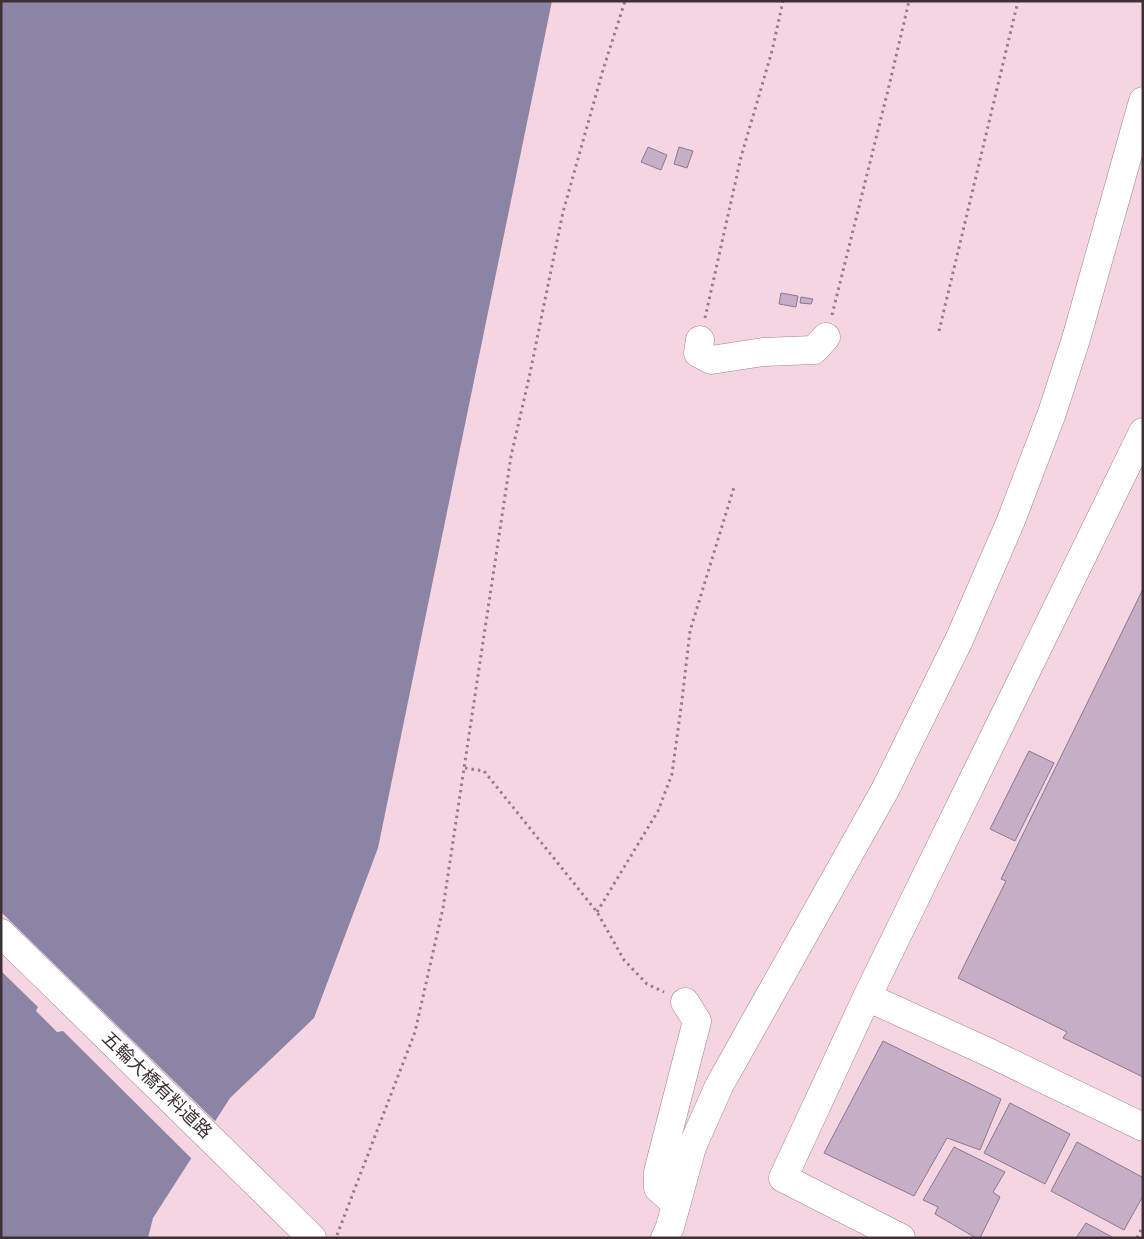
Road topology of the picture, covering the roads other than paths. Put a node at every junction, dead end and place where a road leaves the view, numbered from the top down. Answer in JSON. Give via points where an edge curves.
{"nodes":[{"id":1,"x":1143,"y":101,"type":"edge"},
{"id":2,"x":826,"y":337,"type":"road end"},
{"id":3,"x":700,"y":340,"type":"road end"},
{"id":4,"x":1143,"y":432,"type":"edge"},
{"id":5,"x":1,"y":933,"type":"edge"},
{"id":6,"x":867,"y":997,"type":"junction"},
{"id":7,"x":685,"y":1002,"type":"road end"},
{"id":8,"x":1143,"y":1127,"type":"edge"},
{"id":9,"x":676,"y":1204,"type":"junction"},
{"id":10,"x":312,"y":1238,"type":"edge"},
{"id":11,"x":665,"y":1238,"type":"edge"},
{"id":12,"x":901,"y":1238,"type":"edge"}],
"edges":[{"from":1,"to":9,"type":"street","via":[[1076,339],[1052,413],[1006,532],[959,640],[885,790],[719,1086],[692,1147]]},
{"from":2,"to":3,"type":"street","via":[[814,350],[763,352],[710,360],[698,353]]},
{"from":4,"to":6,"type":"street"},
{"from":5,"to":10,"type":"street","name":"五輪大橋有料道路"},
{"from":6,"to":8,"type":"street"},
{"from":6,"to":12,"type":"street","via":[[784,1178]]},
{"from":7,"to":9,"type":"street","via":[[697,1021],[658,1172],[658,1188]]},
{"from":9,"to":11,"type":"street"}]}
